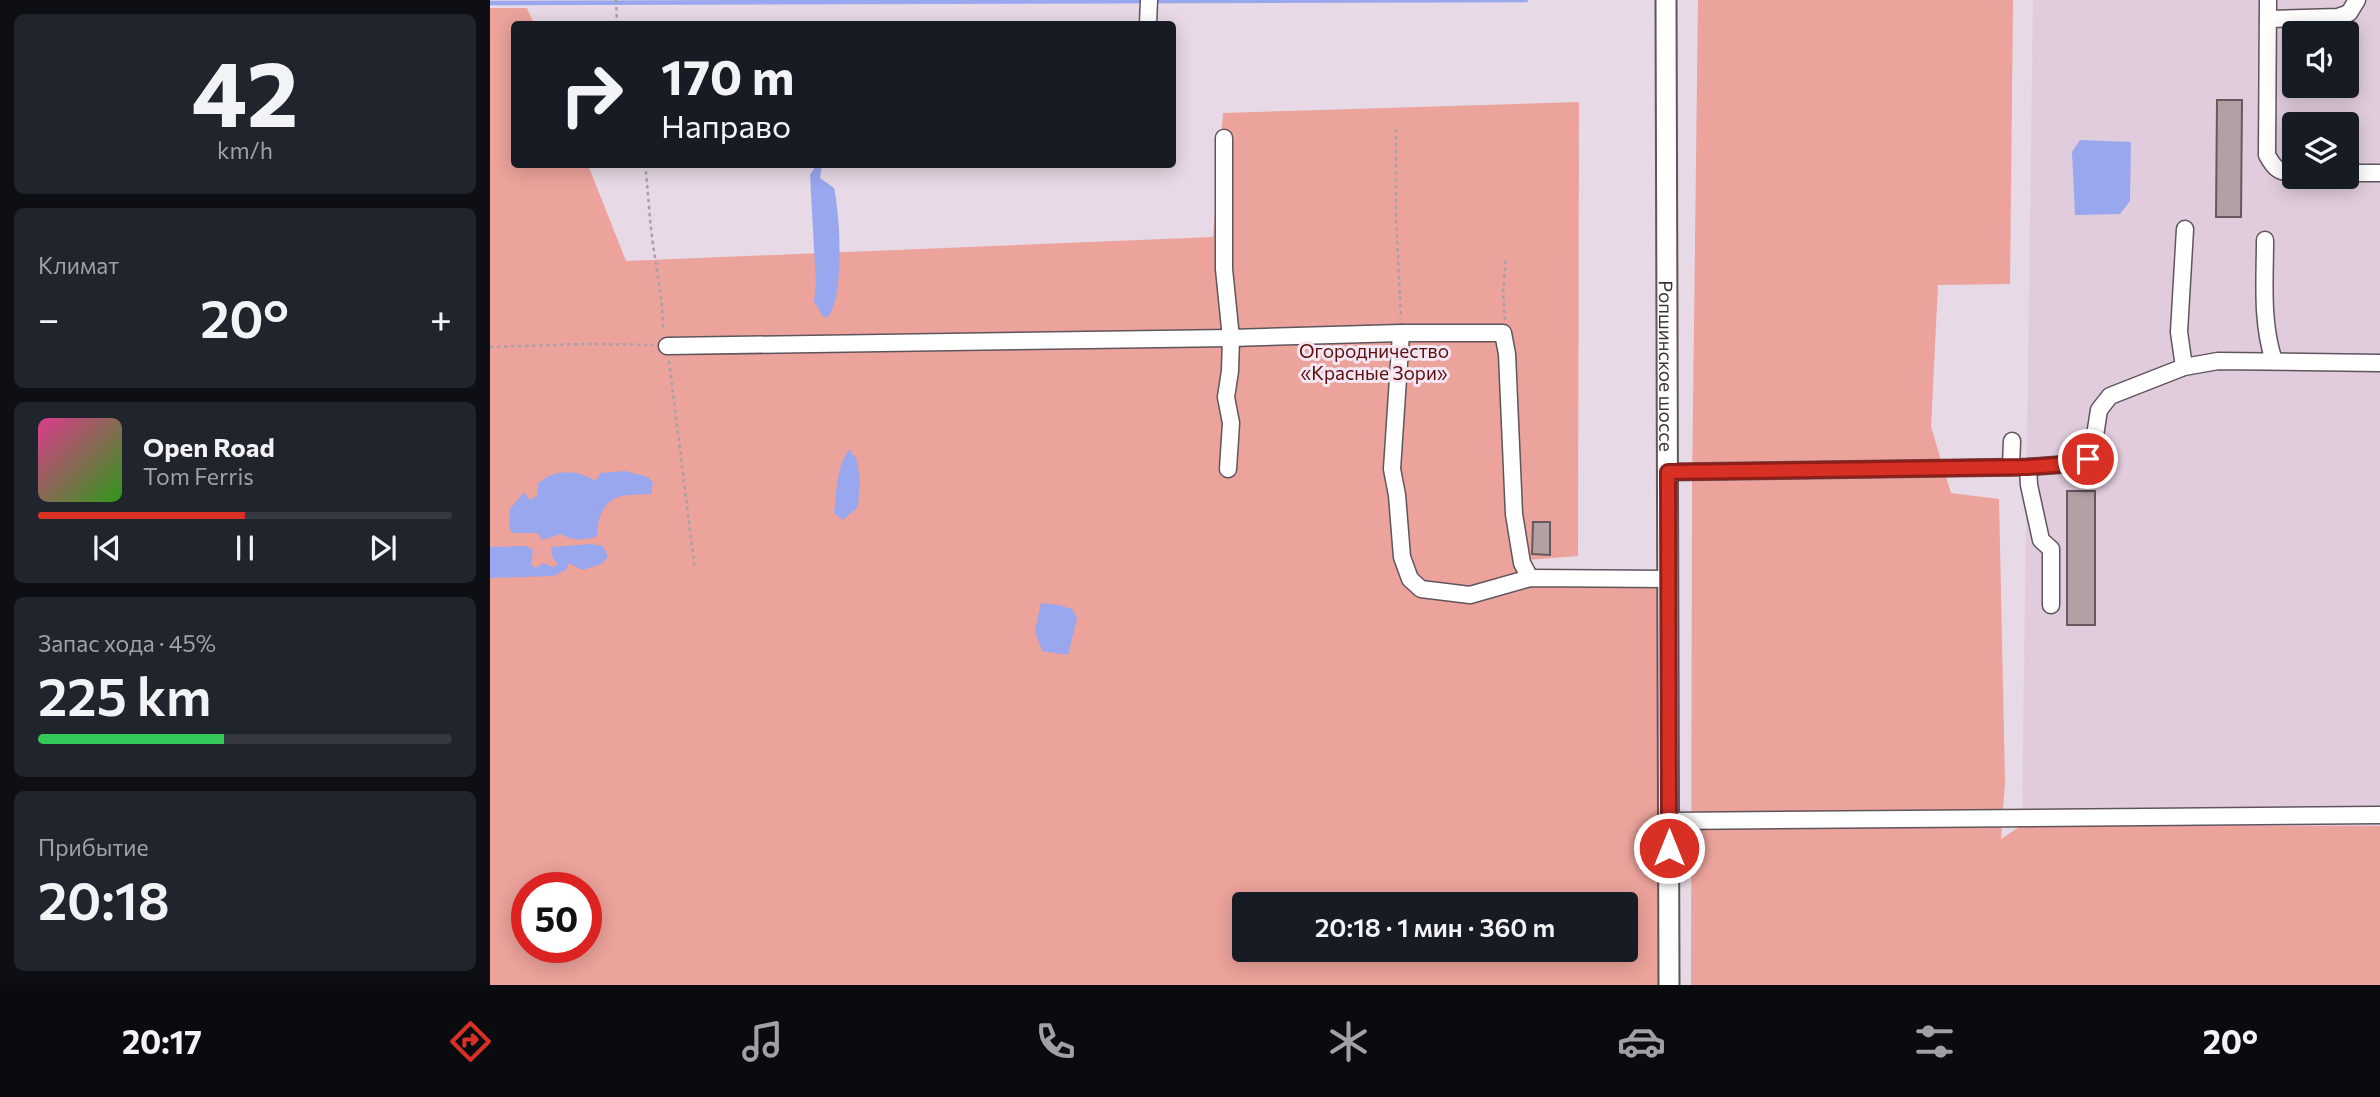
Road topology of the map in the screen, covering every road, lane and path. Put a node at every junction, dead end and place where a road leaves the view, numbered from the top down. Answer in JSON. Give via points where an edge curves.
{"nodes":[{"id":1,"x":616,"y":0,"type":"edge"},
{"id":2,"x":1149,"y":0,"type":"edge"},
{"id":3,"x":1666,"y":0,"type":"edge"},
{"id":4,"x":2268,"y":0,"type":"edge"},
{"id":5,"x":2357,"y":0,"type":"edge"},
{"id":6,"x":2268,"y":19,"type":"junction"},
{"id":7,"x":618,"y":21,"type":"edge"},
{"id":8,"x":1149,"y":21,"type":"edge"},
{"id":9,"x":1396,"y":129,"type":"dead end"},
{"id":10,"x":1224,"y":138,"type":"dead end"},
{"id":11,"x":645,"y":168,"type":"edge"},
{"id":12,"x":2282,"y":173,"type":"edge"},
{"id":13,"x":2359,"y":173,"type":"edge"},
{"id":14,"x":2380,"y":173,"type":"edge"},
{"id":15,"x":2185,"y":229,"type":"dead end"},
{"id":16,"x":2265,"y":240,"type":"dead end"},
{"id":17,"x":1506,"y":257,"type":"dead end"},
{"id":18,"x":1401,"y":333,"type":"junction"},
{"id":19,"x":1503,"y":333,"type":"junction"},
{"id":20,"x":1231,"y":338,"type":"junction"},
{"id":21,"x":667,"y":346,"type":"junction"},
{"id":22,"x":490,"y":347,"type":"edge"},
{"id":23,"x":2274,"y":361,"type":"junction"},
{"id":24,"x":2380,"y":363,"type":"edge"},
{"id":25,"x":2184,"y":368,"type":"junction"},
{"id":26,"x":2012,"y":441,"type":"dead end"},
{"id":27,"x":2019,"y":467,"type":"junction"},
{"id":28,"x":1228,"y":469,"type":"dead end"},
{"id":29,"x":1668,"y":472,"type":"junction"},
{"id":30,"x":695,"y":570,"type":"dead end"},
{"id":31,"x":1530,"y":578,"type":"junction"},
{"id":32,"x":1668,"y":579,"type":"junction"},
{"id":33,"x":2051,"y":605,"type":"dead end"},
{"id":34,"x":2380,"y":815,"type":"edge"},
{"id":35,"x":1669,"y":821,"type":"junction"},
{"id":36,"x":1669,"y":985,"type":"edge"}],
"edges":[{"from":1,"to":7,"type":"path"},
{"from":2,"to":8,"type":"street"},
{"from":3,"to":29,"type":"main road","name":"Ропшинское шоссе"},
{"from":4,"to":6,"type":"street"},
{"from":5,"to":6,"type":"street","via":[[2349,13],[2338,17]]},
{"from":6,"to":12,"type":"street","via":[[2266,155]]},
{"from":9,"to":18,"type":"path"},
{"from":10,"to":20,"type":"street","via":[[1224,269]]},
{"from":11,"to":21,"type":"path"},
{"from":13,"to":14,"type":"street"},
{"from":15,"to":25,"type":"street","via":[[2179,332]]},
{"from":16,"to":23,"type":"street","via":[[2265,316]]},
{"from":17,"to":19,"type":"path"},
{"from":18,"to":19,"type":"street"},
{"from":18,"to":20,"type":"street"},
{"from":18,"to":31,"type":"street","via":[[1392,469],[1402,557],[1410,579],[1422,589],[1470,595]]},
{"from":19,"to":31,"type":"street","via":[[1514,514],[1522,563]]},
{"from":20,"to":21,"type":"street"},
{"from":20,"to":28,"type":"street","via":[[1226,397],[1231,423]]},
{"from":21,"to":22,"type":"path"},
{"from":21,"to":30,"type":"path"},
{"from":23,"to":24,"type":"street"},
{"from":23,"to":25,"type":"street","via":[[2218,361]]},
{"from":25,"to":27,"type":"street","via":[[2110,396],[2099,410],[2095,446],[2088,459]]},
{"from":26,"to":27,"type":"street"},
{"from":27,"to":29,"type":"street"},
{"from":27,"to":33,"type":"street","via":[[2029,485],[2041,540],[2051,549]]},
{"from":29,"to":32,"type":"main road","name":"Ропшинское шоссе"},
{"from":31,"to":32,"type":"street"},
{"from":32,"to":35,"type":"main road","name":"Ропшинское шоссе"},
{"from":34,"to":35,"type":"street"},
{"from":35,"to":36,"type":"main road","name":"Ропшинское шоссе"}]}
